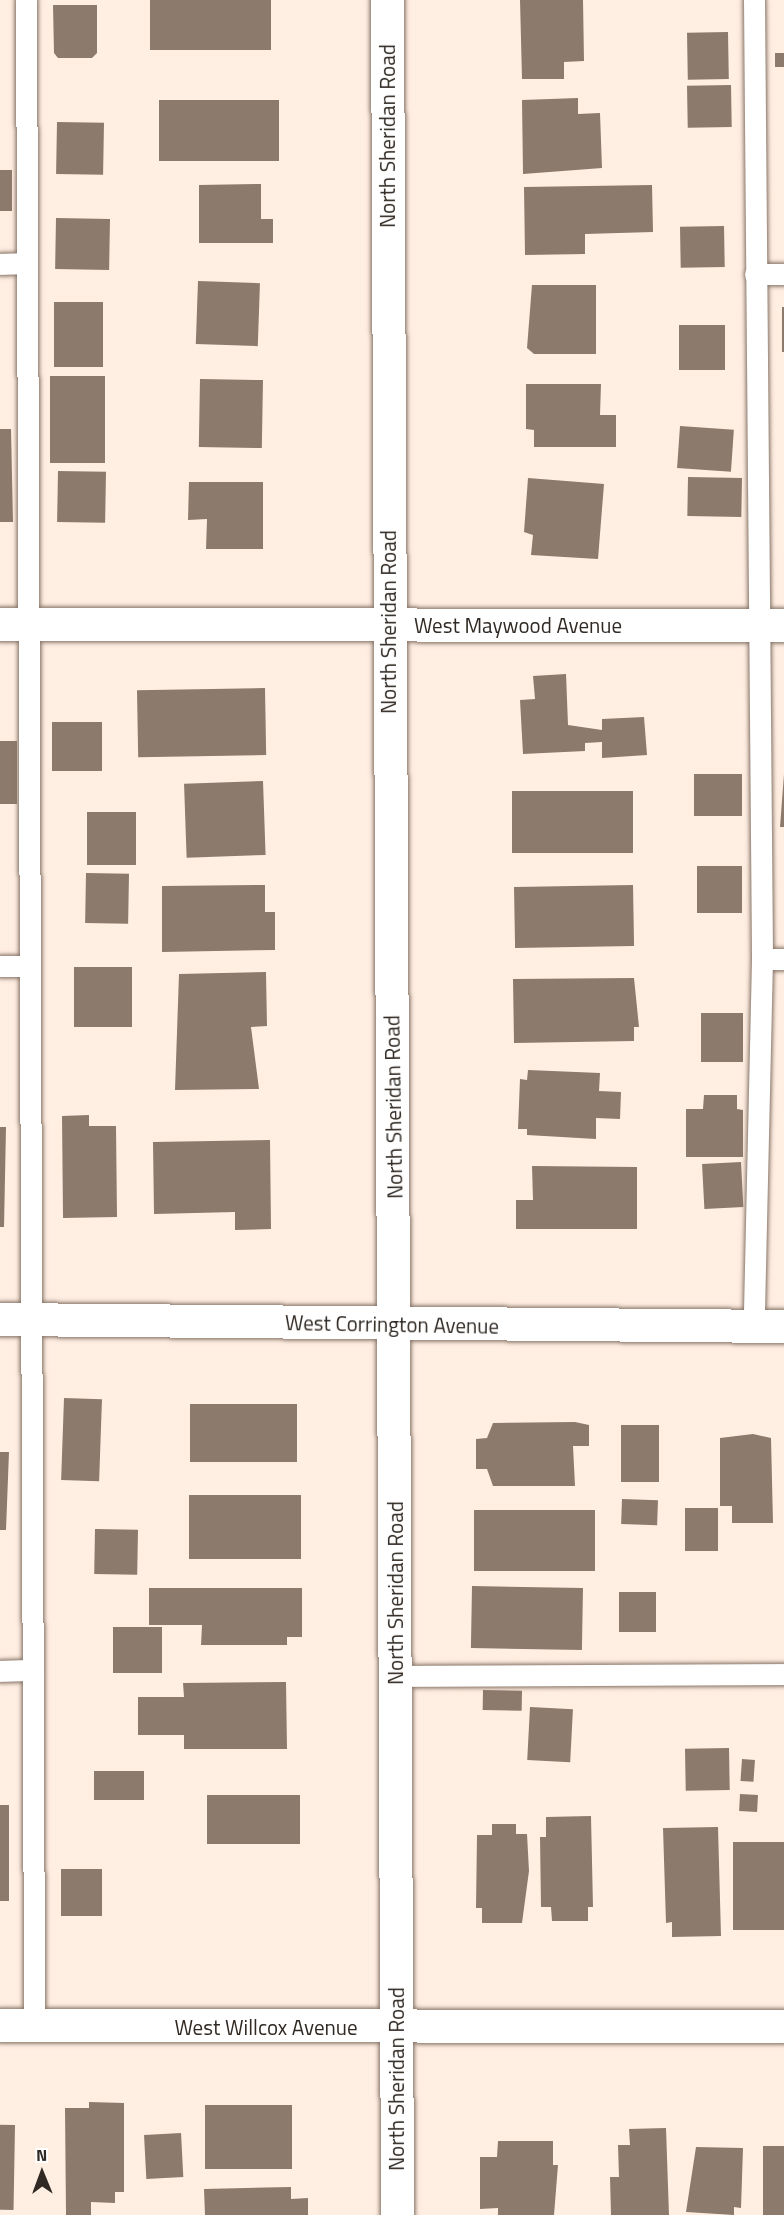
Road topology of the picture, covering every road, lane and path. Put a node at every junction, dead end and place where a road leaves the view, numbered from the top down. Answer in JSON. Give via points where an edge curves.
{"nodes":[{"id":1,"x":27,"y":0,"type":"edge"},
{"id":2,"x":387,"y":0,"type":"edge"},
{"id":3,"x":754,"y":0,"type":"edge"},
{"id":4,"x":27,"y":263,"type":"junction"},
{"id":5,"x":0,"y":264,"type":"edge"},
{"id":6,"x":754,"y":274,"type":"junction"},
{"id":7,"x":784,"y":274,"type":"edge"},
{"id":8,"x":14,"y":624,"type":"edge"},
{"id":9,"x":770,"y":625,"type":"edge"},
{"id":10,"x":388,"y":626,"type":"junction"},
{"id":11,"x":762,"y":959,"type":"junction"},
{"id":12,"x":784,"y":959,"type":"edge"},
{"id":13,"x":0,"y":966,"type":"edge"},
{"id":14,"x":30,"y":966,"type":"junction"},
{"id":15,"x":16,"y":1319,"type":"edge"},
{"id":16,"x":395,"y":1325,"type":"junction"},
{"id":17,"x":769,"y":1325,"type":"edge"},
{"id":18,"x":0,"y":1671,"type":"edge"},
{"id":19,"x":33,"y":1671,"type":"junction"},
{"id":20,"x":784,"y":1674,"type":"edge"},
{"id":21,"x":396,"y":1676,"type":"junction"},
{"id":22,"x":0,"y":2025,"type":"edge"},
{"id":23,"x":34,"y":2025,"type":"junction"},
{"id":24,"x":784,"y":2026,"type":"edge"},
{"id":25,"x":396,"y":2028,"type":"junction"},
{"id":26,"x":397,"y":2215,"type":"edge"}],
"edges":[{"from":1,"to":4,"type":"lane"},
{"from":2,"to":10,"type":"street","name":"North Sheridan Road"},
{"from":3,"to":6,"type":"lane"},
{"from":4,"to":5,"type":"lane"},
{"from":4,"to":8,"type":"lane"},
{"from":6,"to":7,"type":"lane"},
{"from":6,"to":9,"type":"lane"},
{"from":8,"to":10,"type":"street","name":"West Maywood Avenue"},
{"from":8,"to":14,"type":"lane"},
{"from":9,"to":10,"type":"street","name":"West Maywood Avenue"},
{"from":9,"to":11,"type":"lane"},
{"from":10,"to":16,"type":"street","name":"North Sheridan Road"},
{"from":11,"to":12,"type":"lane"},
{"from":11,"to":17,"type":"lane"},
{"from":13,"to":14,"type":"lane"},
{"from":14,"to":15,"type":"lane"},
{"from":15,"to":16,"type":"street","name":"West Corrington Avenue"},
{"from":15,"to":19,"type":"lane"},
{"from":16,"to":17,"type":"street","name":"West Corrington Avenue"},
{"from":16,"to":21,"type":"street","name":"North Sheridan Road"},
{"from":18,"to":19,"type":"lane"},
{"from":19,"to":23,"type":"lane"},
{"from":20,"to":21,"type":"lane"},
{"from":21,"to":25,"type":"street","name":"North Sheridan Road"},
{"from":22,"to":23,"type":"street","name":"West Willcox Avenue"},
{"from":23,"to":25,"type":"street","name":"West Willcox Avenue"},
{"from":24,"to":25,"type":"street","name":"West Willcox Avenue"},
{"from":25,"to":26,"type":"street","name":"North Sheridan Road"}]}
